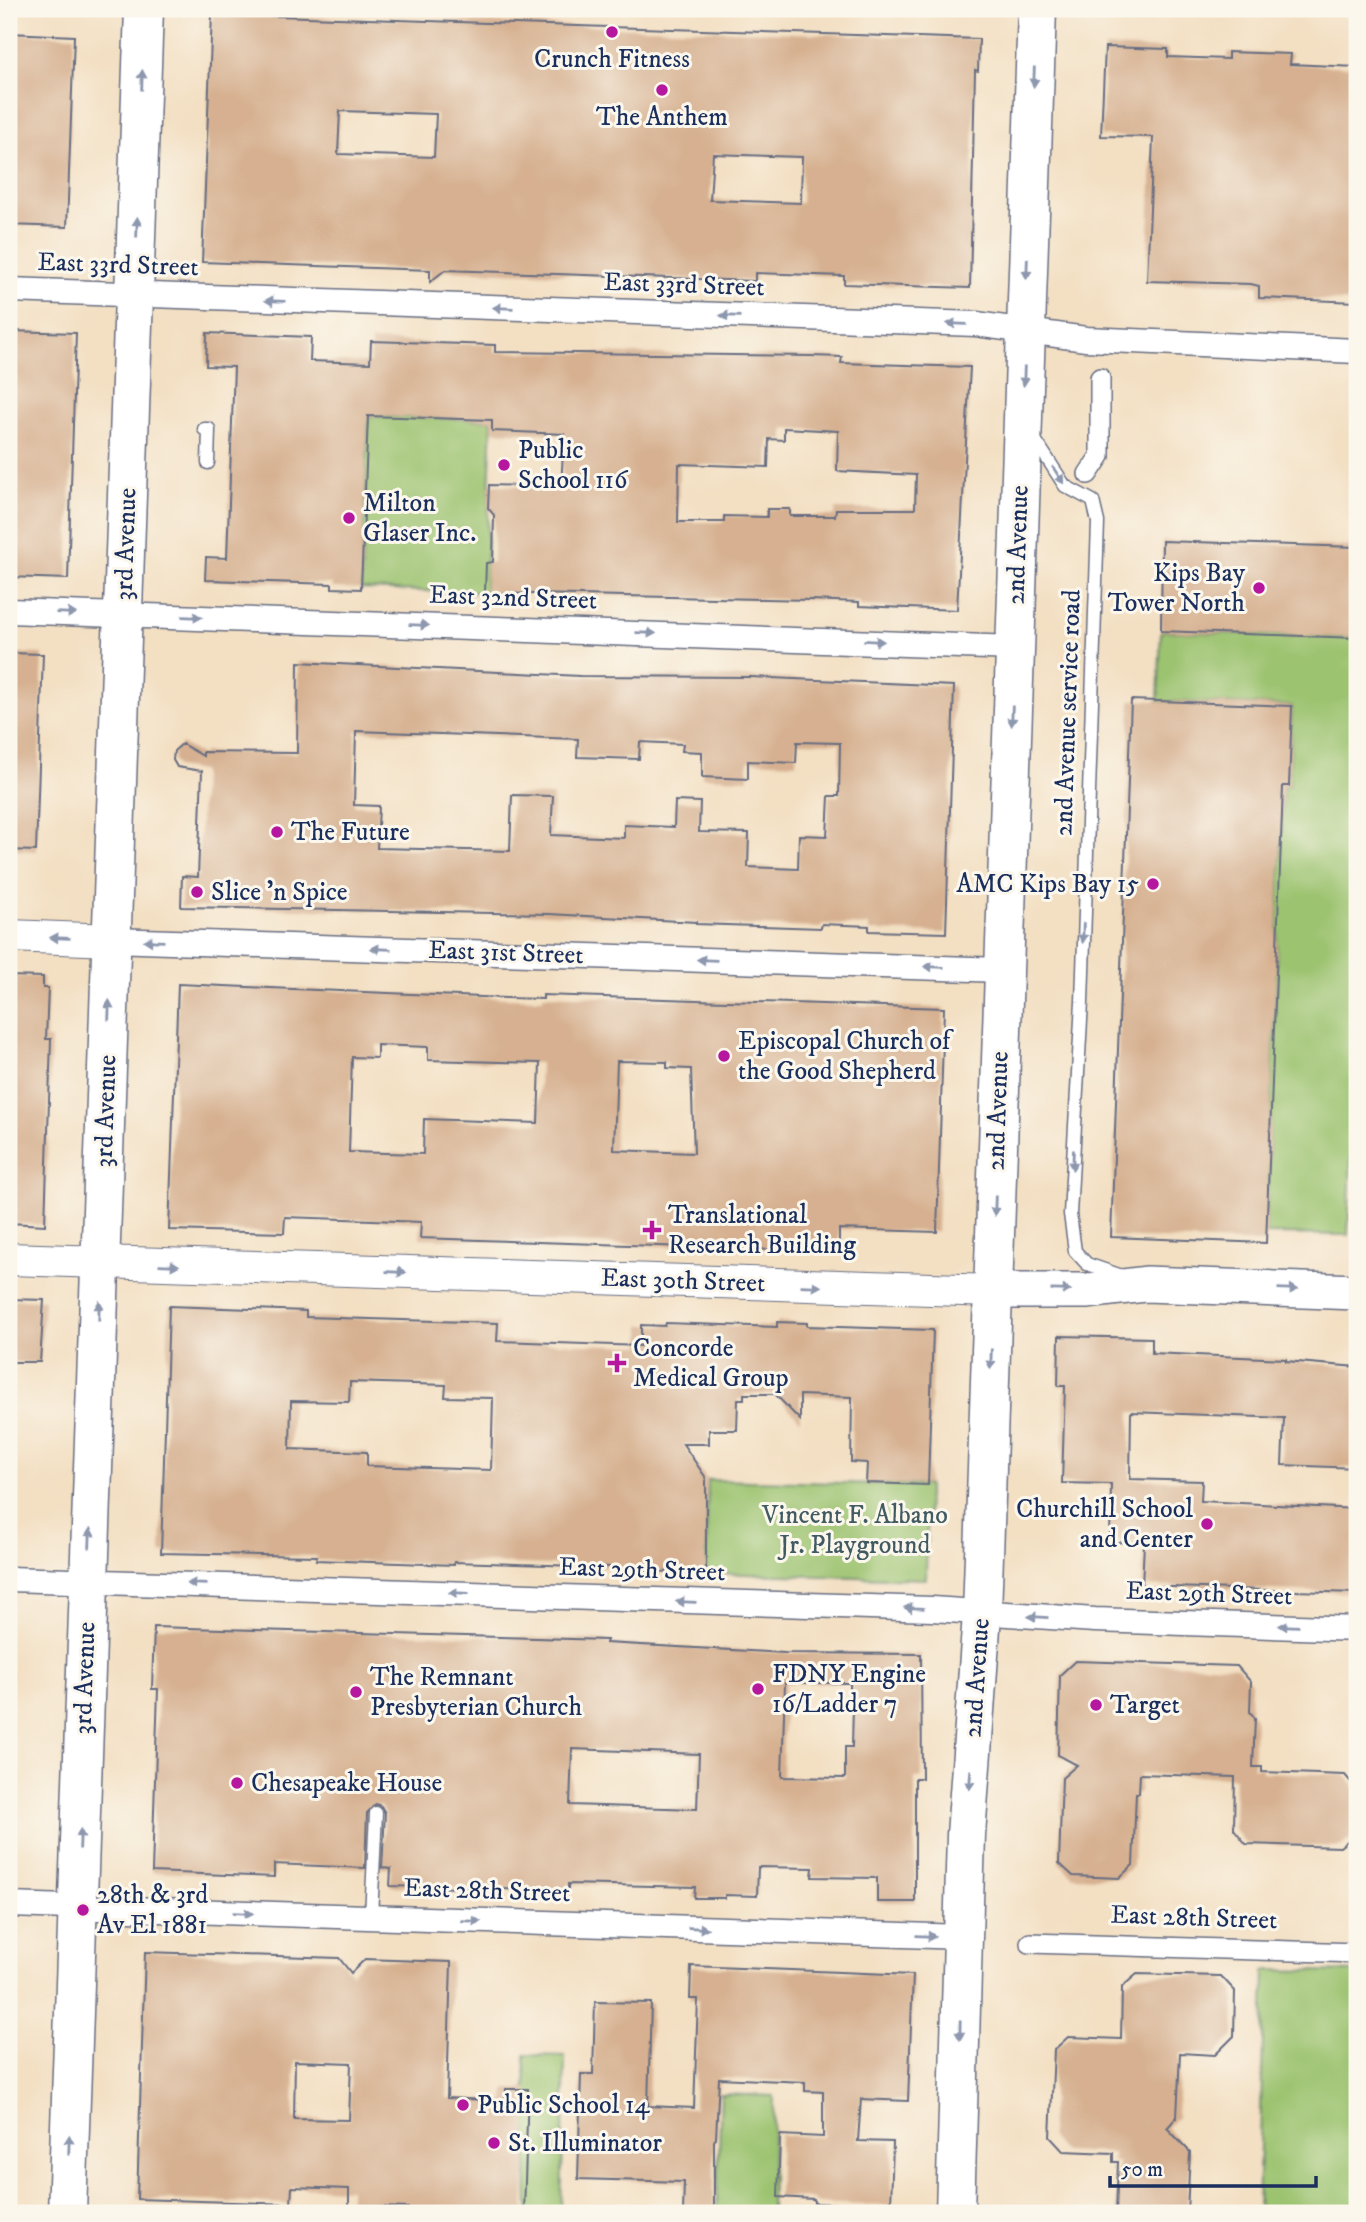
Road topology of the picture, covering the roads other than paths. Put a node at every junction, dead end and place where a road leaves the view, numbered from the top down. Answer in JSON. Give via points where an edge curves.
{"nodes":[{"id":1,"x":144,"y":9,"type":"edge"},
{"id":2,"x":1037,"y":9,"type":"edge"},
{"id":3,"x":9,"y":290,"type":"edge"},
{"id":4,"x":135,"y":296,"type":"junction"},
{"id":5,"x":1025,"y":331,"type":"junction"},
{"id":6,"x":1357,"y":351,"type":"edge"},
{"id":7,"x":1100,"y":378,"type":"dead end"},
{"id":8,"x":1022,"y":420,"type":"junction"},
{"id":9,"x":204,"y":429,"type":"dead end"},
{"id":10,"x":208,"y":463,"type":"dead end"},
{"id":11,"x":1088,"y":474,"type":"dead end"},
{"id":12,"x":9,"y":611,"type":"edge"},
{"id":13,"x":124,"y":615,"type":"junction"},
{"id":14,"x":1015,"y":648,"type":"junction"},
{"id":15,"x":9,"y":936,"type":"edge"},
{"id":16,"x":112,"y":940,"type":"junction"},
{"id":17,"x":1002,"y":970,"type":"junction"},
{"id":18,"x":9,"y":1259,"type":"edge"},
{"id":19,"x":101,"y":1262,"type":"junction"},
{"id":20,"x":1146,"y":1284,"type":"junction"},
{"id":21,"x":993,"y":1290,"type":"junction"},
{"id":22,"x":1357,"y":1292,"type":"edge"},
{"id":23,"x":9,"y":1579,"type":"edge"},
{"id":24,"x":89,"y":1582,"type":"junction"},
{"id":25,"x":982,"y":1614,"type":"junction"},
{"id":26,"x":1357,"y":1629,"type":"edge"},
{"id":27,"x":376,"y":1813,"type":"dead end"},
{"id":28,"x":9,"y":1905,"type":"edge"},
{"id":29,"x":77,"y":1907,"type":"junction"},
{"id":30,"x":371,"y":1917,"type":"junction"},
{"id":31,"x":962,"y":1937,"type":"junction"},
{"id":32,"x":1030,"y":1943,"type":"dead end"},
{"id":33,"x":1357,"y":1953,"type":"edge"},
{"id":34,"x":66,"y":2213,"type":"edge"},
{"id":35,"x":955,"y":2213,"type":"edge"}],
"edges":[{"from":4,"to":1,"type":"main road","name":"3rd Avenue","one_way":true},
{"from":2,"to":5,"type":"main road","name":"2nd Avenue","one_way":true},
{"from":3,"to":4,"type":"street","name":"East 33rd Street"},
{"from":5,"to":4,"type":"street","name":"East 33rd Street","one_way":true,"via":[[976,324]]},
{"from":4,"to":13,"type":"main road","name":"3rd Avenue"},
{"from":5,"to":6,"type":"street","name":"East 33rd Street","via":[[1086,339]]},
{"from":5,"to":8,"type":"main road","name":"2nd Avenue","one_way":true},
{"from":7,"to":11,"type":"street","via":[[1100,456]]},
{"from":8,"to":14,"type":"main road","name":"2nd Avenue"},
{"from":8,"to":20,"type":"lane","name":"2nd Avenue service road","one_way":true,"via":[[1065,486],[1093,501],[1098,522],[1072,1235],[1075,1251],[1087,1265]]},
{"from":9,"to":10,"type":"lane","via":[[209,429]]},
{"from":12,"to":13,"type":"street","name":"East 32nd Street","one_way":true},
{"from":13,"to":14,"type":"street","name":"East 32nd Street","one_way":true},
{"from":13,"to":16,"type":"main road","name":"3rd Avenue"},
{"from":14,"to":17,"type":"main road","name":"2nd Avenue","one_way":true},
{"from":16,"to":15,"type":"street","name":"East 31st Street","one_way":true},
{"from":17,"to":16,"type":"street","name":"East 31st Street","one_way":true},
{"from":19,"to":16,"type":"main road","name":"3rd Avenue","one_way":true},
{"from":17,"to":21,"type":"main road","name":"2nd Avenue","one_way":true},
{"from":18,"to":19,"type":"street","name":"East 30th Street"},
{"from":19,"to":21,"type":"street","name":"East 30th Street","one_way":true},
{"from":24,"to":19,"type":"main road","name":"3rd Avenue","one_way":true},
{"from":21,"to":20,"type":"main road","name":"East 30th Street","one_way":true,"via":[[1088,1291]]},
{"from":20,"to":22,"type":"main road","name":"East 30th Street","one_way":true},
{"from":21,"to":25,"type":"main road","name":"2nd Avenue","one_way":true},
{"from":23,"to":24,"type":"street","name":"East 29th Street"},
{"from":25,"to":24,"type":"street","name":"East 29th Street","one_way":true},
{"from":29,"to":24,"type":"main road","name":"3rd Avenue","one_way":true},
{"from":26,"to":25,"type":"street","name":"East 29th Street","one_way":true},
{"from":25,"to":31,"type":"main road","name":"2nd Avenue","one_way":true},
{"from":27,"to":30,"type":"lane"},
{"from":28,"to":29,"type":"street","name":"East 28th Street"},
{"from":29,"to":30,"type":"street","name":"East 28th Street","one_way":true},
{"from":34,"to":29,"type":"main road","name":"3rd Avenue","one_way":true},
{"from":30,"to":31,"type":"street","name":"East 28th Street","one_way":true},
{"from":31,"to":35,"type":"main road","name":"2nd Avenue","one_way":true},
{"from":32,"to":33,"type":"street","name":"East 28th Street"}]}
